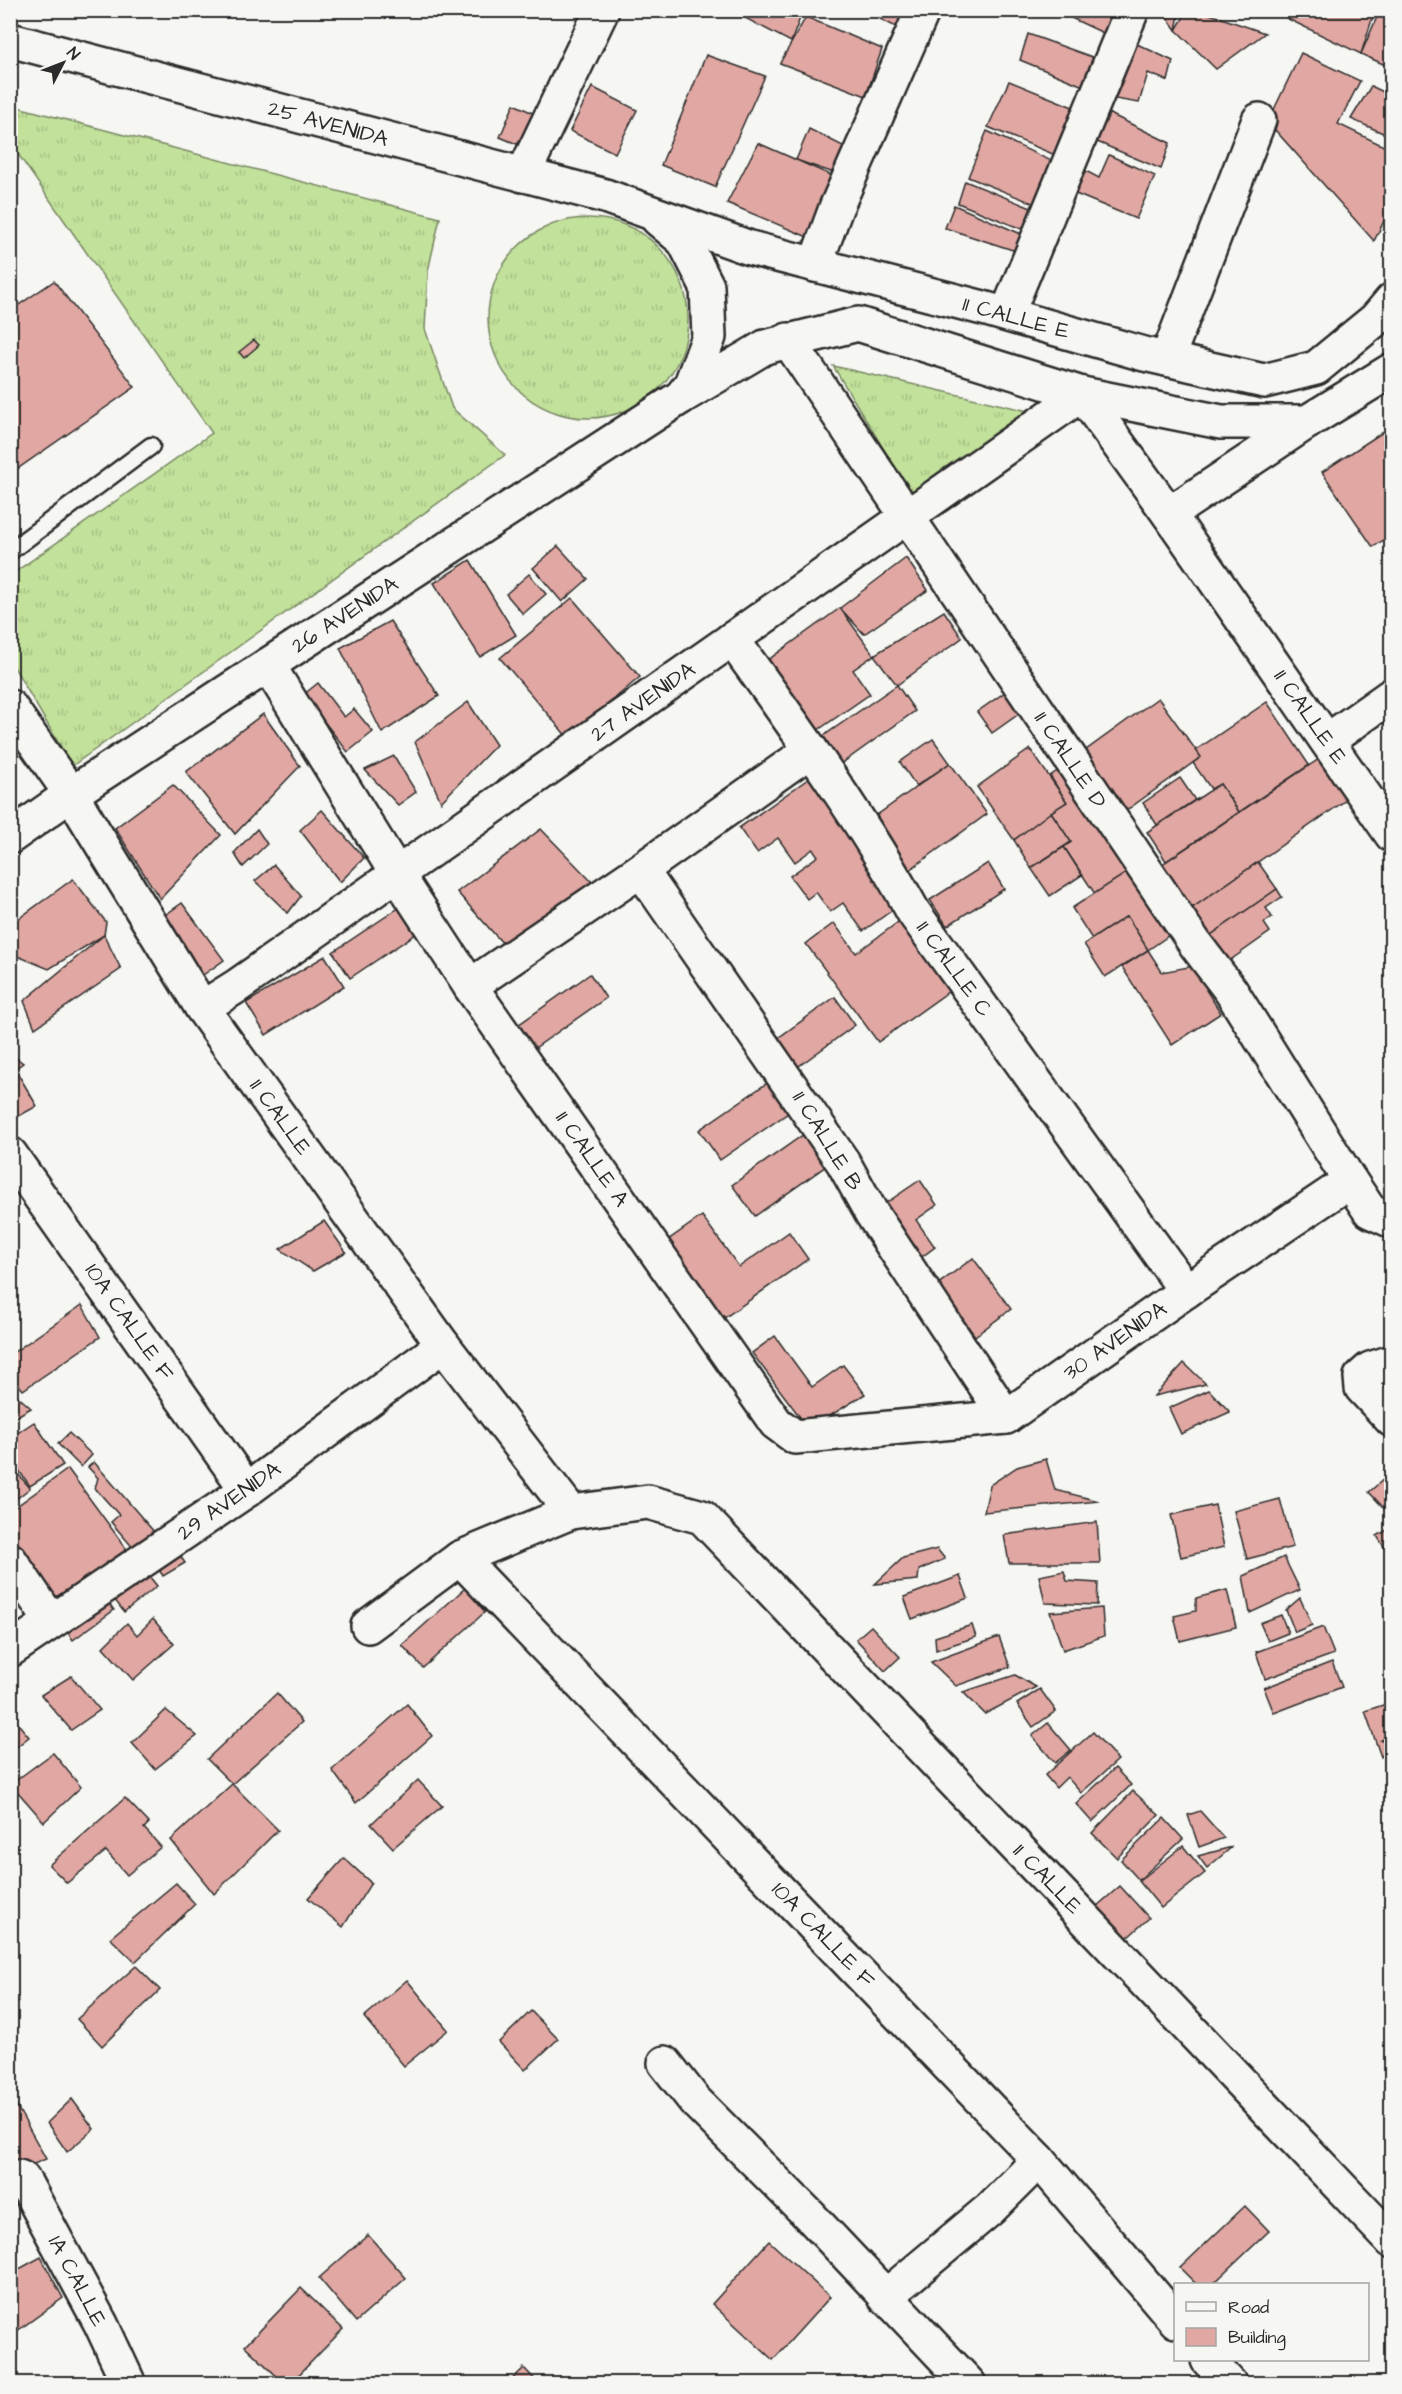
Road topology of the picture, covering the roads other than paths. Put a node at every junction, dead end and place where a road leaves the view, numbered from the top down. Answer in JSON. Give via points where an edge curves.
{"nodes":[{"id":1,"x":602,"y":10,"type":"edge"},
{"id":2,"x":923,"y":10,"type":"edge"},
{"id":3,"x":1132,"y":10,"type":"edge"},
{"id":4,"x":10,"y":40,"type":"edge"},
{"id":5,"x":1259,"y":120,"type":"dead end"},
{"id":6,"x":523,"y":175,"type":"junction"},
{"id":7,"x":645,"y":209,"type":"junction"},
{"id":8,"x":815,"y":265,"type":"junction"},
{"id":9,"x":1384,"y":310,"type":"edge"},
{"id":10,"x":1007,"y":314,"type":"junction"},
{"id":11,"x":788,"y":340,"type":"junction"},
{"id":12,"x":1167,"y":359,"type":"junction"},
{"id":13,"x":1392,"y":370,"type":"edge"},
{"id":14,"x":1082,"y":394,"type":"junction"},
{"id":15,"x":681,"y":397,"type":"junction"},
{"id":16,"x":1307,"y":422,"type":"junction"},
{"id":17,"x":151,"y":446,"type":"dead end"},
{"id":18,"x":1168,"y":514,"type":"junction"},
{"id":19,"x":907,"y":518,"type":"junction"},
{"id":20,"x":10,"y":551,"type":"edge"},
{"id":21,"x":732,"y":639,"type":"junction"},
{"id":22,"x":268,"y":665,"type":"junction"},
{"id":23,"x":1392,"y":694,"type":"edge"},
{"id":24,"x":10,"y":707,"type":"edge"},
{"id":25,"x":1327,"y":741,"type":"junction"},
{"id":26,"x":811,"y":750,"type":"junction"},
{"id":27,"x":71,"y":795,"type":"junction"},
{"id":28,"x":1392,"y":835,"type":"edge"},
{"id":29,"x":10,"y":837,"type":"edge"},
{"id":30,"x":641,"y":870,"type":"junction"},
{"id":31,"x":397,"y":874,"type":"junction"},
{"id":32,"x":470,"y":986,"type":"junction"},
{"id":33,"x":202,"y":1008,"type":"junction"},
{"id":34,"x":10,"y":1154,"type":"edge"},
{"id":35,"x":1350,"y":1181,"type":"junction"},
{"id":36,"x":1392,"y":1221,"type":"edge"},
{"id":37,"x":1186,"y":1292,"type":"junction"},
{"id":38,"x":443,"y":1345,"type":"junction"},
{"id":39,"x":1392,"y":1362,"type":"edge"},
{"id":40,"x":1006,"y":1417,"type":"junction"},
{"id":41,"x":1392,"y":1420,"type":"edge"},
{"id":42,"x":795,"y":1437,"type":"joint"},
{"id":43,"x":247,"y":1490,"type":"junction"},
{"id":44,"x":571,"y":1512,"type":"junction"},
{"id":45,"x":460,"y":1558,"type":"junction"},
{"id":46,"x":10,"y":1560,"type":"edge"},
{"id":47,"x":51,"y":1622,"type":"junction"},
{"id":48,"x":368,"y":1626,"type":"dead end"},
{"id":49,"x":10,"y":1650,"type":"edge"},
{"id":50,"x":665,"y":2063,"type":"dead end"},
{"id":51,"x":1039,"y":2160,"type":"junction"},
{"id":52,"x":17,"y":2179,"type":"edge"},
{"id":53,"x":1392,"y":2241,"type":"edge"},
{"id":54,"x":885,"y":2297,"type":"junction"},
{"id":55,"x":1174,"y":2319,"type":"edge"},
{"id":56,"x":1209,"y":2361,"type":"edge"},
{"id":57,"x":129,"y":2384,"type":"edge"},
{"id":58,"x":969,"y":2384,"type":"edge"},
{"id":59,"x":1230,"y":2384,"type":"edge"}],
"edges":[{"from":1,"to":6,"type":"street"},
{"from":2,"to":8,"type":"street"},
{"from":3,"to":10,"type":"street"},
{"from":4,"to":6,"type":"street","name":"25 AVENIDA"},
{"from":5,"to":12,"type":"street"},
{"from":6,"to":7,"type":"street","name":"25 AVENIDA"},
{"from":7,"to":8,"type":"street","name":"11 CALLE E","via":[[750,248]]},
{"from":7,"to":15,"type":"street","via":[[684,241],[707,286],[709,337],[691,384]]},
{"from":8,"to":10,"type":"street","name":"11 CALLE E"},
{"from":9,"to":12,"type":"street","name":"11 CALLE E","via":[[1316,368],[1264,381]]},
{"from":10,"to":12,"type":"street","name":"11 CALLE E"},
{"from":11,"to":14,"type":"street","via":[[858,324]]},
{"from":11,"to":15,"type":"street","via":[[765,347]]},
{"from":11,"to":19,"type":"street","name":"11 CALLE D"},
{"from":13,"to":16,"type":"street"},
{"from":14,"to":16,"type":"street","via":[[1221,422]]},
{"from":14,"to":18,"type":"street","name":"11 CALLE E"},
{"from":14,"to":19,"type":"street","name":"27 AVENIDA"},
{"from":15,"to":22,"type":"street","name":"26 AVENIDA"},
{"from":16,"to":18,"type":"street"},
{"from":17,"to":20,"type":"lane"},
{"from":18,"to":25,"type":"street","name":"11 CALLE E"},
{"from":19,"to":21,"type":"street","name":"27 AVENIDA"},
{"from":19,"to":35,"type":"street","name":"11 CALLE D","via":[[1231,991]]},
{"from":21,"to":26,"type":"street","name":"11 CALLE C"},
{"from":21,"to":31,"type":"street","name":"27 AVENIDA"},
{"from":22,"to":27,"type":"street","name":"26 AVENIDA"},
{"from":22,"to":31,"type":"street","name":"11 CALLE A"},
{"from":23,"to":25,"type":"street"},
{"from":24,"to":27,"type":"street","name":"11 CALLE"},
{"from":25,"to":28,"type":"street","name":"11 CALLE E"},
{"from":26,"to":30,"type":"street"},
{"from":26,"to":37,"type":"street","name":"11 CALLE C","via":[[879,851],[914,913]]},
{"from":27,"to":29,"type":"street","name":"26 AVENIDA"},
{"from":27,"to":33,"type":"street","name":"11 CALLE"},
{"from":30,"to":32,"type":"street"},
{"from":30,"to":40,"type":"street","name":"11 CALLE B","via":[[843,1162],[872,1214]]},
{"from":31,"to":32,"type":"street","name":"11 CALLE A"},
{"from":31,"to":33,"type":"street","name":"27 AVENIDA"},
{"from":32,"to":42,"type":"street","name":"11 CALLE A","via":[[777,1423]]},
{"from":33,"to":38,"type":"street","name":"11 CALLE"},
{"from":34,"to":43,"type":"street","name":"10A CALLE F"},
{"from":35,"to":36,"type":"street","via":[[1370,1210]]},
{"from":35,"to":37,"type":"street","name":"30 AVENIDA"},
{"from":37,"to":40,"type":"street","name":"30 AVENIDA"},
{"from":38,"to":43,"type":"street","name":"29 AVENIDA"},
{"from":38,"to":44,"type":"street","name":"11 CALLE"},
{"from":39,"to":41,"type":"street","via":[[1370,1369],[1361,1377],[1362,1388]]},
{"from":40,"to":42,"type":"street","name":"30 AVENIDA"},
{"from":43,"to":47,"type":"street","name":"29 AVENIDA"},
{"from":44,"to":45,"type":"street"},
{"from":44,"to":53,"type":"street","name":"11 CALLE","via":[[648,1502],[702,1517]]},
{"from":45,"to":48,"type":"street"},
{"from":45,"to":51,"type":"street","name":"10A CALLE F"},
{"from":46,"to":47,"type":"street"},
{"from":47,"to":49,"type":"street","name":"29 AVENIDA"},
{"from":50,"to":54,"type":"street","via":[[695,2102]]},
{"from":51,"to":54,"type":"street","via":[[990,2209]]},
{"from":51,"to":55,"type":"street","name":"10A CALLE F"},
{"from":52,"to":57,"type":"street","name":"1A CALLE","via":[[101,2324]]},
{"from":54,"to":58,"type":"street"},
{"from":56,"to":59,"type":"street"}]}
